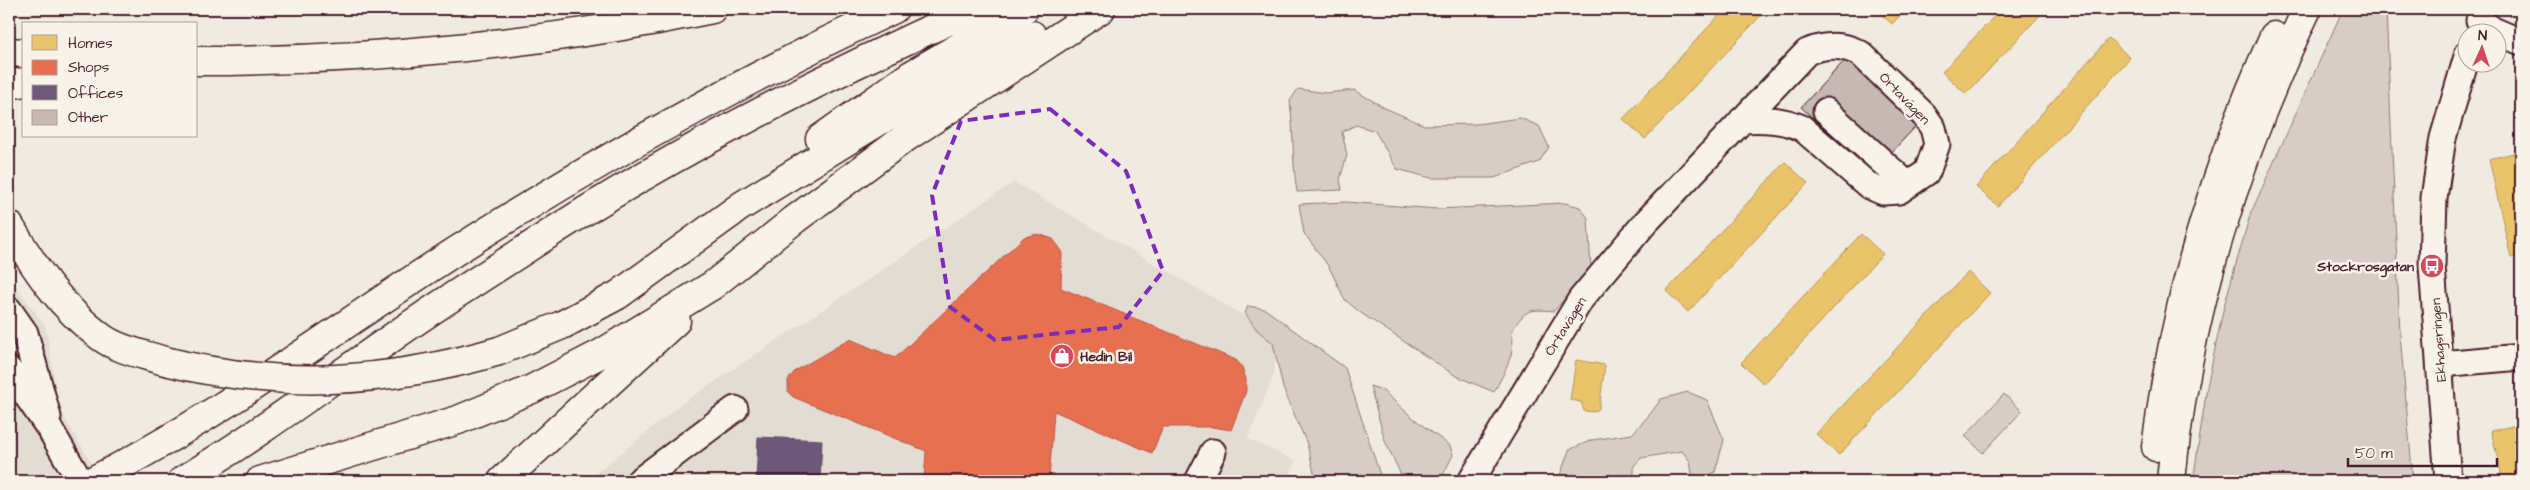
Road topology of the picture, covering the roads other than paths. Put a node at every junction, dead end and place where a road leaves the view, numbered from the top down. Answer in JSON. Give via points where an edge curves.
{"nodes":[{"id":1,"x":712,"y":9,"type":"edge"},
{"id":2,"x":894,"y":9,"type":"edge"},
{"id":3,"x":975,"y":9,"type":"edge"},
{"id":4,"x":1024,"y":9,"type":"edge"},
{"id":5,"x":1093,"y":9,"type":"edge"},
{"id":6,"x":1101,"y":9,"type":"edge"},
{"id":7,"x":2286,"y":9,"type":"edge"},
{"id":8,"x":2307,"y":9,"type":"edge"},
{"id":9,"x":2480,"y":21,"type":"edge"},
{"id":10,"x":2521,"y":42,"type":"edge"},
{"id":11,"x":9,"y":52,"type":"edge"},
{"id":12,"x":22,"y":53,"type":"edge"},
{"id":13,"x":198,"y":61,"type":"edge"},
{"id":14,"x":2462,"y":72,"type":"edge"},
{"id":15,"x":22,"y":82,"type":"edge"},
{"id":16,"x":9,"y":85,"type":"edge"},
{"id":17,"x":1826,"y":111,"type":"dead end"},
{"id":18,"x":1742,"y":120,"type":"junction"},
{"id":19,"x":1908,"y":185,"type":"junction"},
{"id":20,"x":741,"y":206,"type":"junction"},
{"id":21,"x":9,"y":225,"type":"edge"},
{"id":22,"x":712,"y":285,"type":"junction"},
{"id":23,"x":9,"y":310,"type":"edge"},
{"id":24,"x":9,"y":334,"type":"edge"},
{"id":25,"x":2521,"y":357,"type":"edge"},
{"id":26,"x":34,"y":359,"type":"junction"},
{"id":27,"x":2440,"y":364,"type":"junction"},
{"id":28,"x":9,"y":370,"type":"edge"},
{"id":29,"x":735,"y":409,"type":"dead end"},
{"id":30,"x":51,"y":431,"type":"junction"},
{"id":31,"x":1212,"y":452,"type":"dead end"},
{"id":32,"x":80,"y":481,"type":"edge"},
{"id":33,"x":92,"y":481,"type":"edge"},
{"id":34,"x":182,"y":481,"type":"edge"},
{"id":35,"x":260,"y":481,"type":"edge"},
{"id":36,"x":502,"y":481,"type":"edge"},
{"id":37,"x":639,"y":481,"type":"edge"},
{"id":38,"x":1198,"y":481,"type":"edge"},
{"id":39,"x":1471,"y":481,"type":"edge"},
{"id":40,"x":2153,"y":481,"type":"edge"},
{"id":41,"x":2171,"y":481,"type":"edge"},
{"id":42,"x":2448,"y":481,"type":"edge"}],
"edges":[{"from":1,"to":13,"type":"highway","via":[[579,32],[463,46],[281,59]]},
{"from":2,"to":33,"type":"highway","via":[[702,104],[582,172],[360,313],[234,399],[137,458]]},
{"from":3,"to":34,"type":"highway","via":[[896,44],[753,116],[590,208],[394,336],[275,422]]},
{"from":4,"to":20,"type":"highway","via":[[951,50],[875,99],[810,146]]},
{"from":5,"to":20,"type":"highway","via":[[1017,42],[974,65]]},
{"from":6,"to":22,"type":"highway","via":[[902,140]]},
{"from":7,"to":40,"type":"highway","via":[[2242,111],[2197,249],[2166,386]]},
{"from":8,"to":41,"type":"highway","via":[[2273,85],[2225,220],[2199,319]]},
{"from":9,"to":10,"type":"street"},
{"from":11,"to":12,"type":"highway"},
{"from":14,"to":27,"type":"street","name":"Ekhagsringen","via":[[2443,138],[2434,198],[2432,266]]},
{"from":15,"to":16,"type":"highway"},
{"from":17,"to":19,"type":"street"},
{"from":18,"to":19,"type":"street","name":"Örtavägen","via":[[1771,119],[1802,128],[1869,186],[1883,192],[1898,191]]},
{"from":18,"to":19,"type":"street","name":"Örtavägen","via":[[1807,52],[1820,46],[1852,49],[1862,54],[1934,128],[1937,144],[1934,157],[1927,172]]},
{"from":18,"to":39,"type":"street","name":"Örtavägen","via":[[1645,223],[1581,299]]},
{"from":20,"to":21,"type":"highway","bridge":true,"via":[[618,295],[562,325],[499,351],[432,369],[344,380],[241,375],[162,360],[102,338],[45,282]]},
{"from":22,"to":35,"type":"highway","via":[[602,353],[502,403],[425,432]]},
{"from":22,"to":36,"type":"highway","via":[[667,331]]},
{"from":23,"to":26,"type":"street","via":[[25,334]]},
{"from":24,"to":26,"type":"street"},
{"from":25,"to":27,"type":"street"},
{"from":26,"to":30,"type":"street"},
{"from":27,"to":42,"type":"street","name":"Ekhagsringen"},
{"from":28,"to":30,"type":"street"},
{"from":29,"to":37,"type":"street"},
{"from":30,"to":32,"type":"street"},
{"from":31,"to":38,"type":"street"}]}
